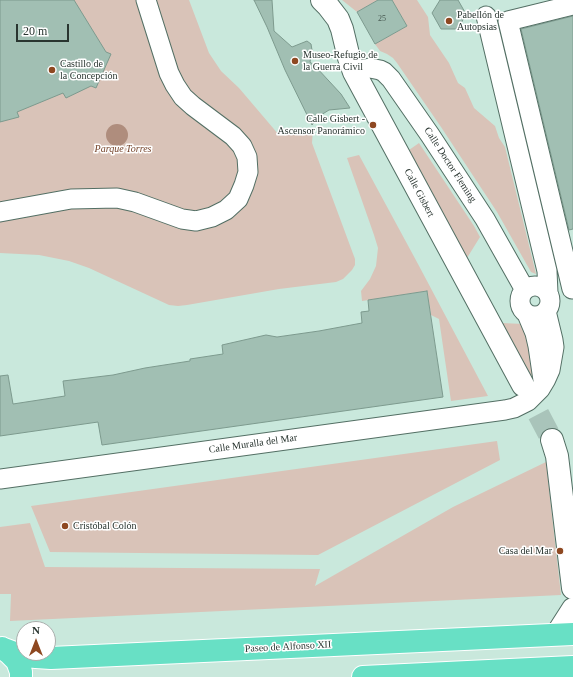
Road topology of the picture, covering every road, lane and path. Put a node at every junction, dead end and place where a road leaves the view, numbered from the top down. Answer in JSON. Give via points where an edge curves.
{"nodes":[{"id":1,"x":146,"y":0,"type":"edge"},
{"id":2,"x":322,"y":0,"type":"edge"},
{"id":3,"x":573,"y":5,"type":"edge"},
{"id":4,"x":486,"y":16,"type":"dead end"},
{"id":5,"x":354,"y":72,"type":"junction"},
{"id":6,"x":0,"y":212,"type":"edge"},
{"id":7,"x":573,"y":289,"type":"edge"},
{"id":8,"x":525,"y":290,"type":"junction"},
{"id":9,"x":548,"y":300,"type":"junction"},
{"id":10,"x":527,"y":314,"type":"junction"},
{"id":11,"x":533,"y":384,"type":"junction"},
{"id":12,"x":552,"y":440,"type":"tunnel mouth"},
{"id":13,"x":0,"y":479,"type":"edge"},
{"id":14,"x":567,"y":487,"type":"edge"},
{"id":15,"x":573,"y":588,"type":"edge"},
{"id":16,"x":573,"y":609,"type":"edge"},
{"id":17,"x":565,"y":634,"type":"edge"},
{"id":18,"x":2,"y":648,"type":"edge"},
{"id":19,"x":565,"y":668,"type":"edge"},
{"id":20,"x":21,"y":677,"type":"edge"},
{"id":21,"x":363,"y":677,"type":"edge"}],
"edges":[{"from":1,"to":6,"type":"street","via":[[175,86],[193,106],[233,136],[242,146],[247,157],[248,172],[238,199],[226,210],[196,221],[117,198],[71,199]]},
{"from":2,"to":5,"type":"street","name":"Calle Gisbert","via":[[340,24]]},
{"from":3,"to":7,"type":"street","via":[[508,21]]},
{"from":4,"to":9,"type":"street","via":[[547,271]]},
{"from":5,"to":8,"type":"street","name":"Calle Doctor Fleming","via":[[365,68],[375,69],[384,72],[391,79],[485,220]]},
{"from":5,"to":11,"type":"street","name":"Calle Gisbert"},
{"from":7,"to":9,"type":"street"},
{"from":8,"to":9,"type":"street","via":[[533,286],[541,287]]},
{"from":8,"to":10,"type":"street","via":[[520,305]]},
{"from":9,"to":10,"type":"street","via":[[542,314]]},
{"from":9,"to":11,"type":"street","via":[[554,347],[550,370]]},
{"from":10,"to":11,"type":"street","via":[[538,346]]},
{"from":11,"to":13,"type":"street","name":"Calle Muralla del Mar","via":[[540,389],[528,401],[505,410]]},
{"from":12,"to":14,"type":"street"},
{"from":14,"to":15,"type":"street"},
{"from":16,"to":17,"type":"street"},
{"from":17,"to":18,"type":"main road","name":"Paseo de Alfonso XII","via":[[51,658],[20,655]]},
{"from":17,"to":19,"type":"main road"},
{"from":18,"to":20,"type":"main road","via":[[17,661]]},
{"from":19,"to":21,"type":"main road"}]}
